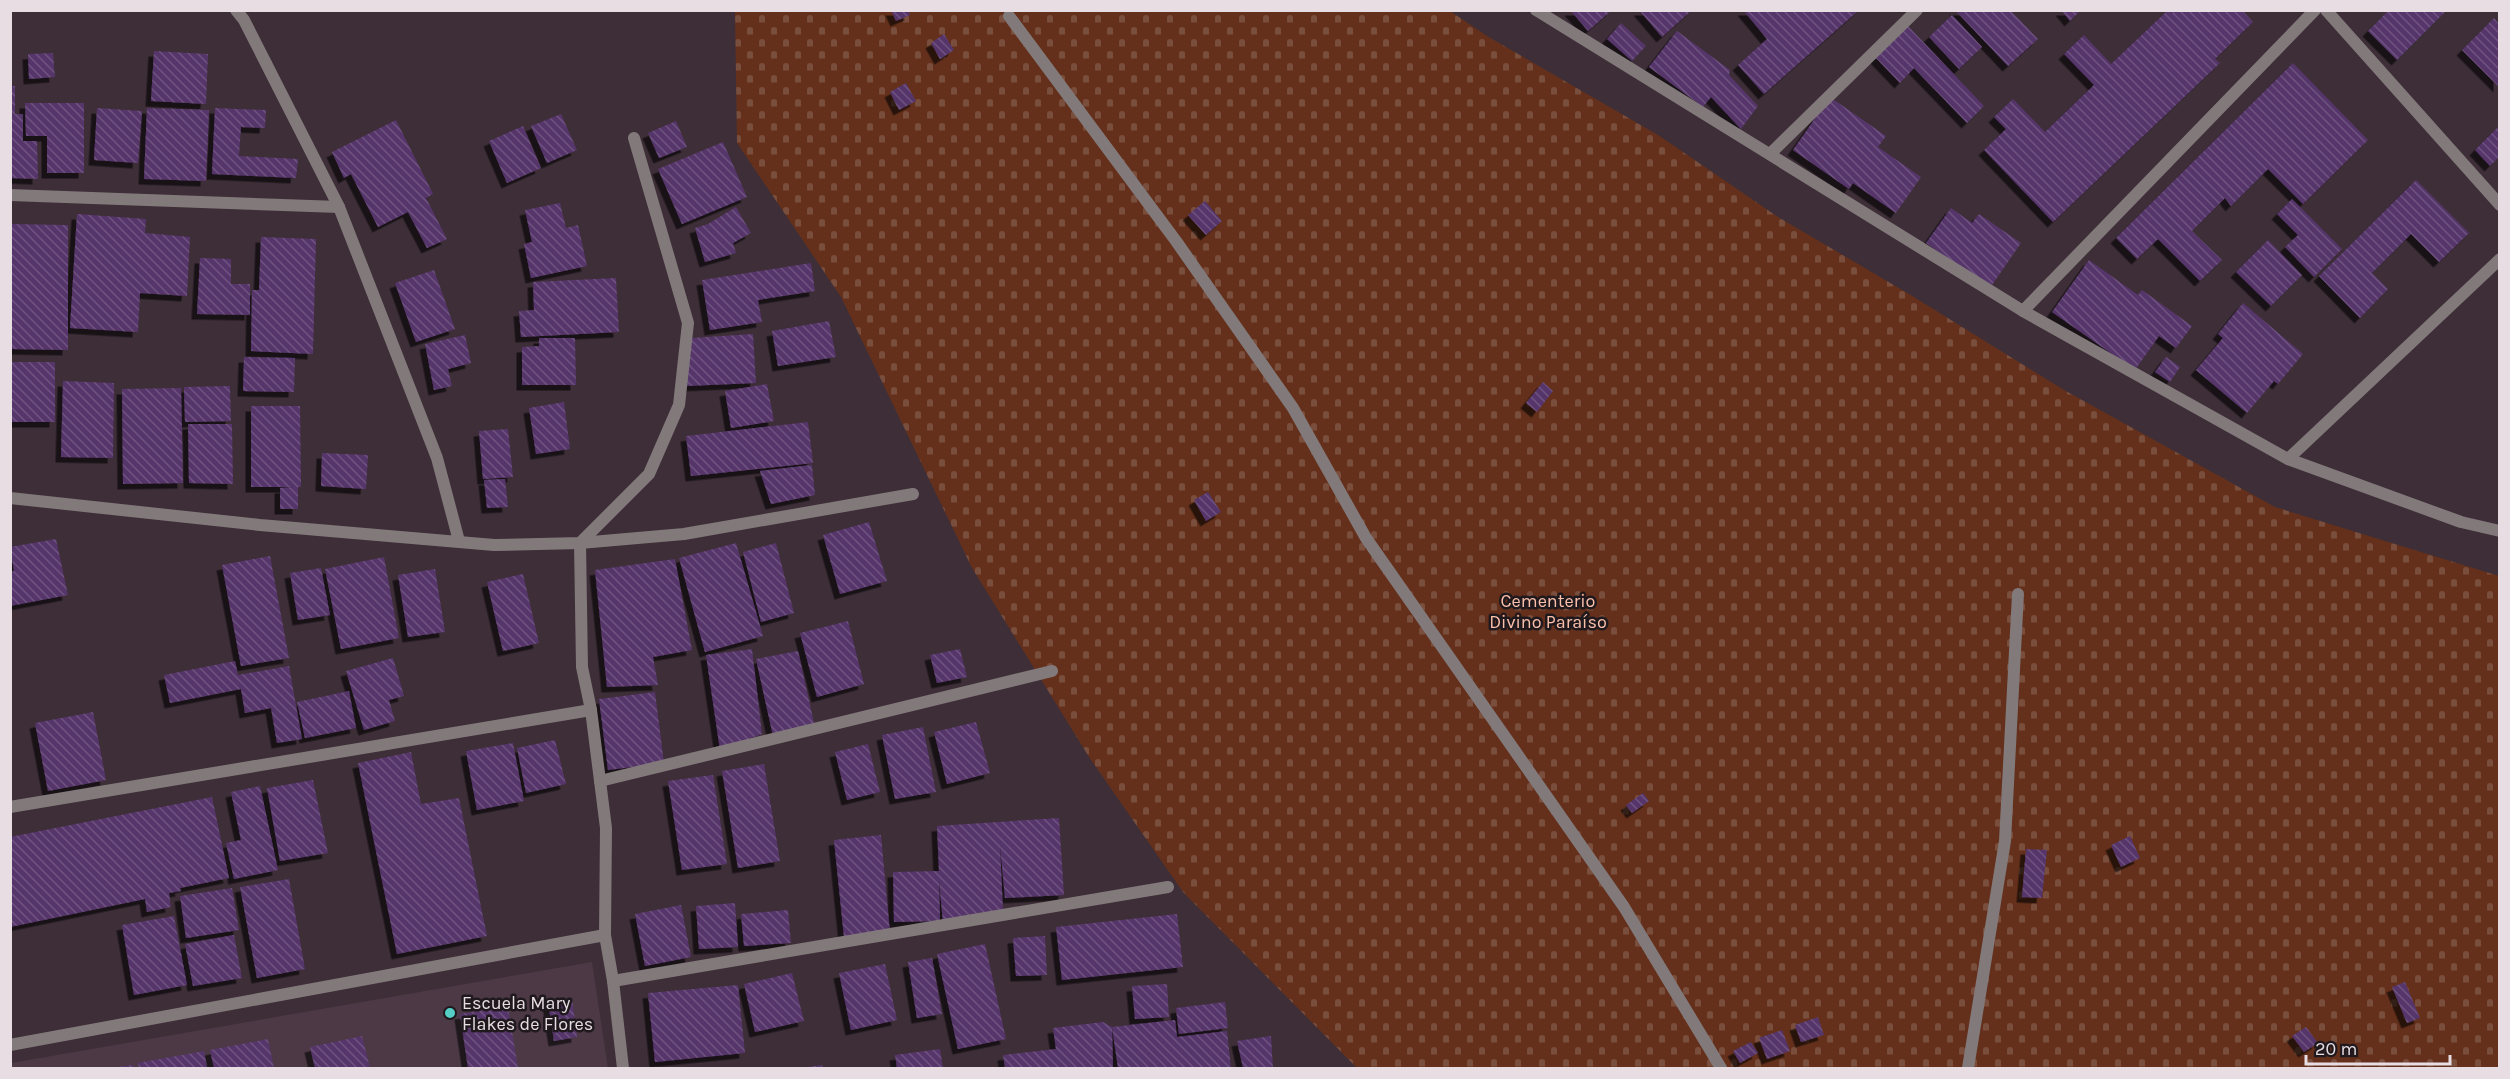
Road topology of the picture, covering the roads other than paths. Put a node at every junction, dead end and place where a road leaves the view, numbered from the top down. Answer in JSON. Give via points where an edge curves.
{"nodes":[{"id":1,"x":236,"y":10,"type":"edge"},
{"id":2,"x":1536,"y":10,"type":"edge"},
{"id":3,"x":1917,"y":10,"type":"edge"},
{"id":4,"x":2315,"y":10,"type":"edge"},
{"id":5,"x":2326,"y":10,"type":"edge"},
{"id":6,"x":1009,"y":16,"type":"dead end"},
{"id":7,"x":634,"y":138,"type":"dead end"},
{"id":8,"x":1770,"y":154,"type":"junction"},
{"id":9,"x":10,"y":195,"type":"edge"},
{"id":10,"x":2499,"y":205,"type":"edge"},
{"id":11,"x":339,"y":207,"type":"junction"},
{"id":12,"x":2499,"y":259,"type":"edge"},
{"id":13,"x":2023,"y":311,"type":"junction"},
{"id":14,"x":2288,"y":459,"type":"junction"},
{"id":15,"x":914,"y":494,"type":"dead end"},
{"id":16,"x":10,"y":498,"type":"edge"},
{"id":17,"x":2499,"y":531,"type":"edge"},
{"id":18,"x":459,"y":541,"type":"junction"},
{"id":19,"x":580,"y":543,"type":"junction"},
{"id":20,"x":2018,"y":594,"type":"dead end"},
{"id":21,"x":1052,"y":671,"type":"dead end"},
{"id":22,"x":591,"y":710,"type":"junction"},
{"id":23,"x":600,"y":781,"type":"junction"},
{"id":24,"x":10,"y":807,"type":"edge"},
{"id":25,"x":1168,"y":887,"type":"dead end"},
{"id":26,"x":605,"y":935,"type":"junction"},
{"id":27,"x":613,"y":981,"type":"junction"},
{"id":28,"x":10,"y":1045,"type":"edge"},
{"id":29,"x":623,"y":1068,"type":"edge"},
{"id":30,"x":1721,"y":1068,"type":"edge"},
{"id":31,"x":1968,"y":1068,"type":"edge"}],
"edges":[{"from":1,"to":11,"type":"street"},
{"from":2,"to":8,"type":"street"},
{"from":3,"to":8,"type":"street"},
{"from":4,"to":13,"type":"street"},
{"from":5,"to":10,"type":"street"},
{"from":6,"to":30,"type":"street","via":[[1176,241],[1293,408],[1366,538],[1624,907]]},
{"from":7,"to":19,"type":"street","via":[[688,323],[679,405],[649,474]]},
{"from":8,"to":13,"type":"street"},
{"from":9,"to":11,"type":"street"},
{"from":11,"to":18,"type":"street","via":[[437,458]]},
{"from":12,"to":14,"type":"street"},
{"from":13,"to":14,"type":"street"},
{"from":14,"to":17,"type":"street","via":[[2461,522]]},
{"from":15,"to":19,"type":"street","via":[[684,534]]},
{"from":16,"to":18,"type":"street","via":[[260,525]]},
{"from":18,"to":19,"type":"street","via":[[494,545]]},
{"from":19,"to":22,"type":"street","via":[[582,667]]},
{"from":20,"to":31,"type":"street","via":[[2005,841]]},
{"from":21,"to":23,"type":"street"},
{"from":22,"to":23,"type":"street"},
{"from":22,"to":24,"type":"street"},
{"from":23,"to":26,"type":"street","via":[[606,828]]},
{"from":25,"to":27,"type":"street"},
{"from":26,"to":27,"type":"street"},
{"from":26,"to":28,"type":"street"},
{"from":27,"to":29,"type":"street"}]}
